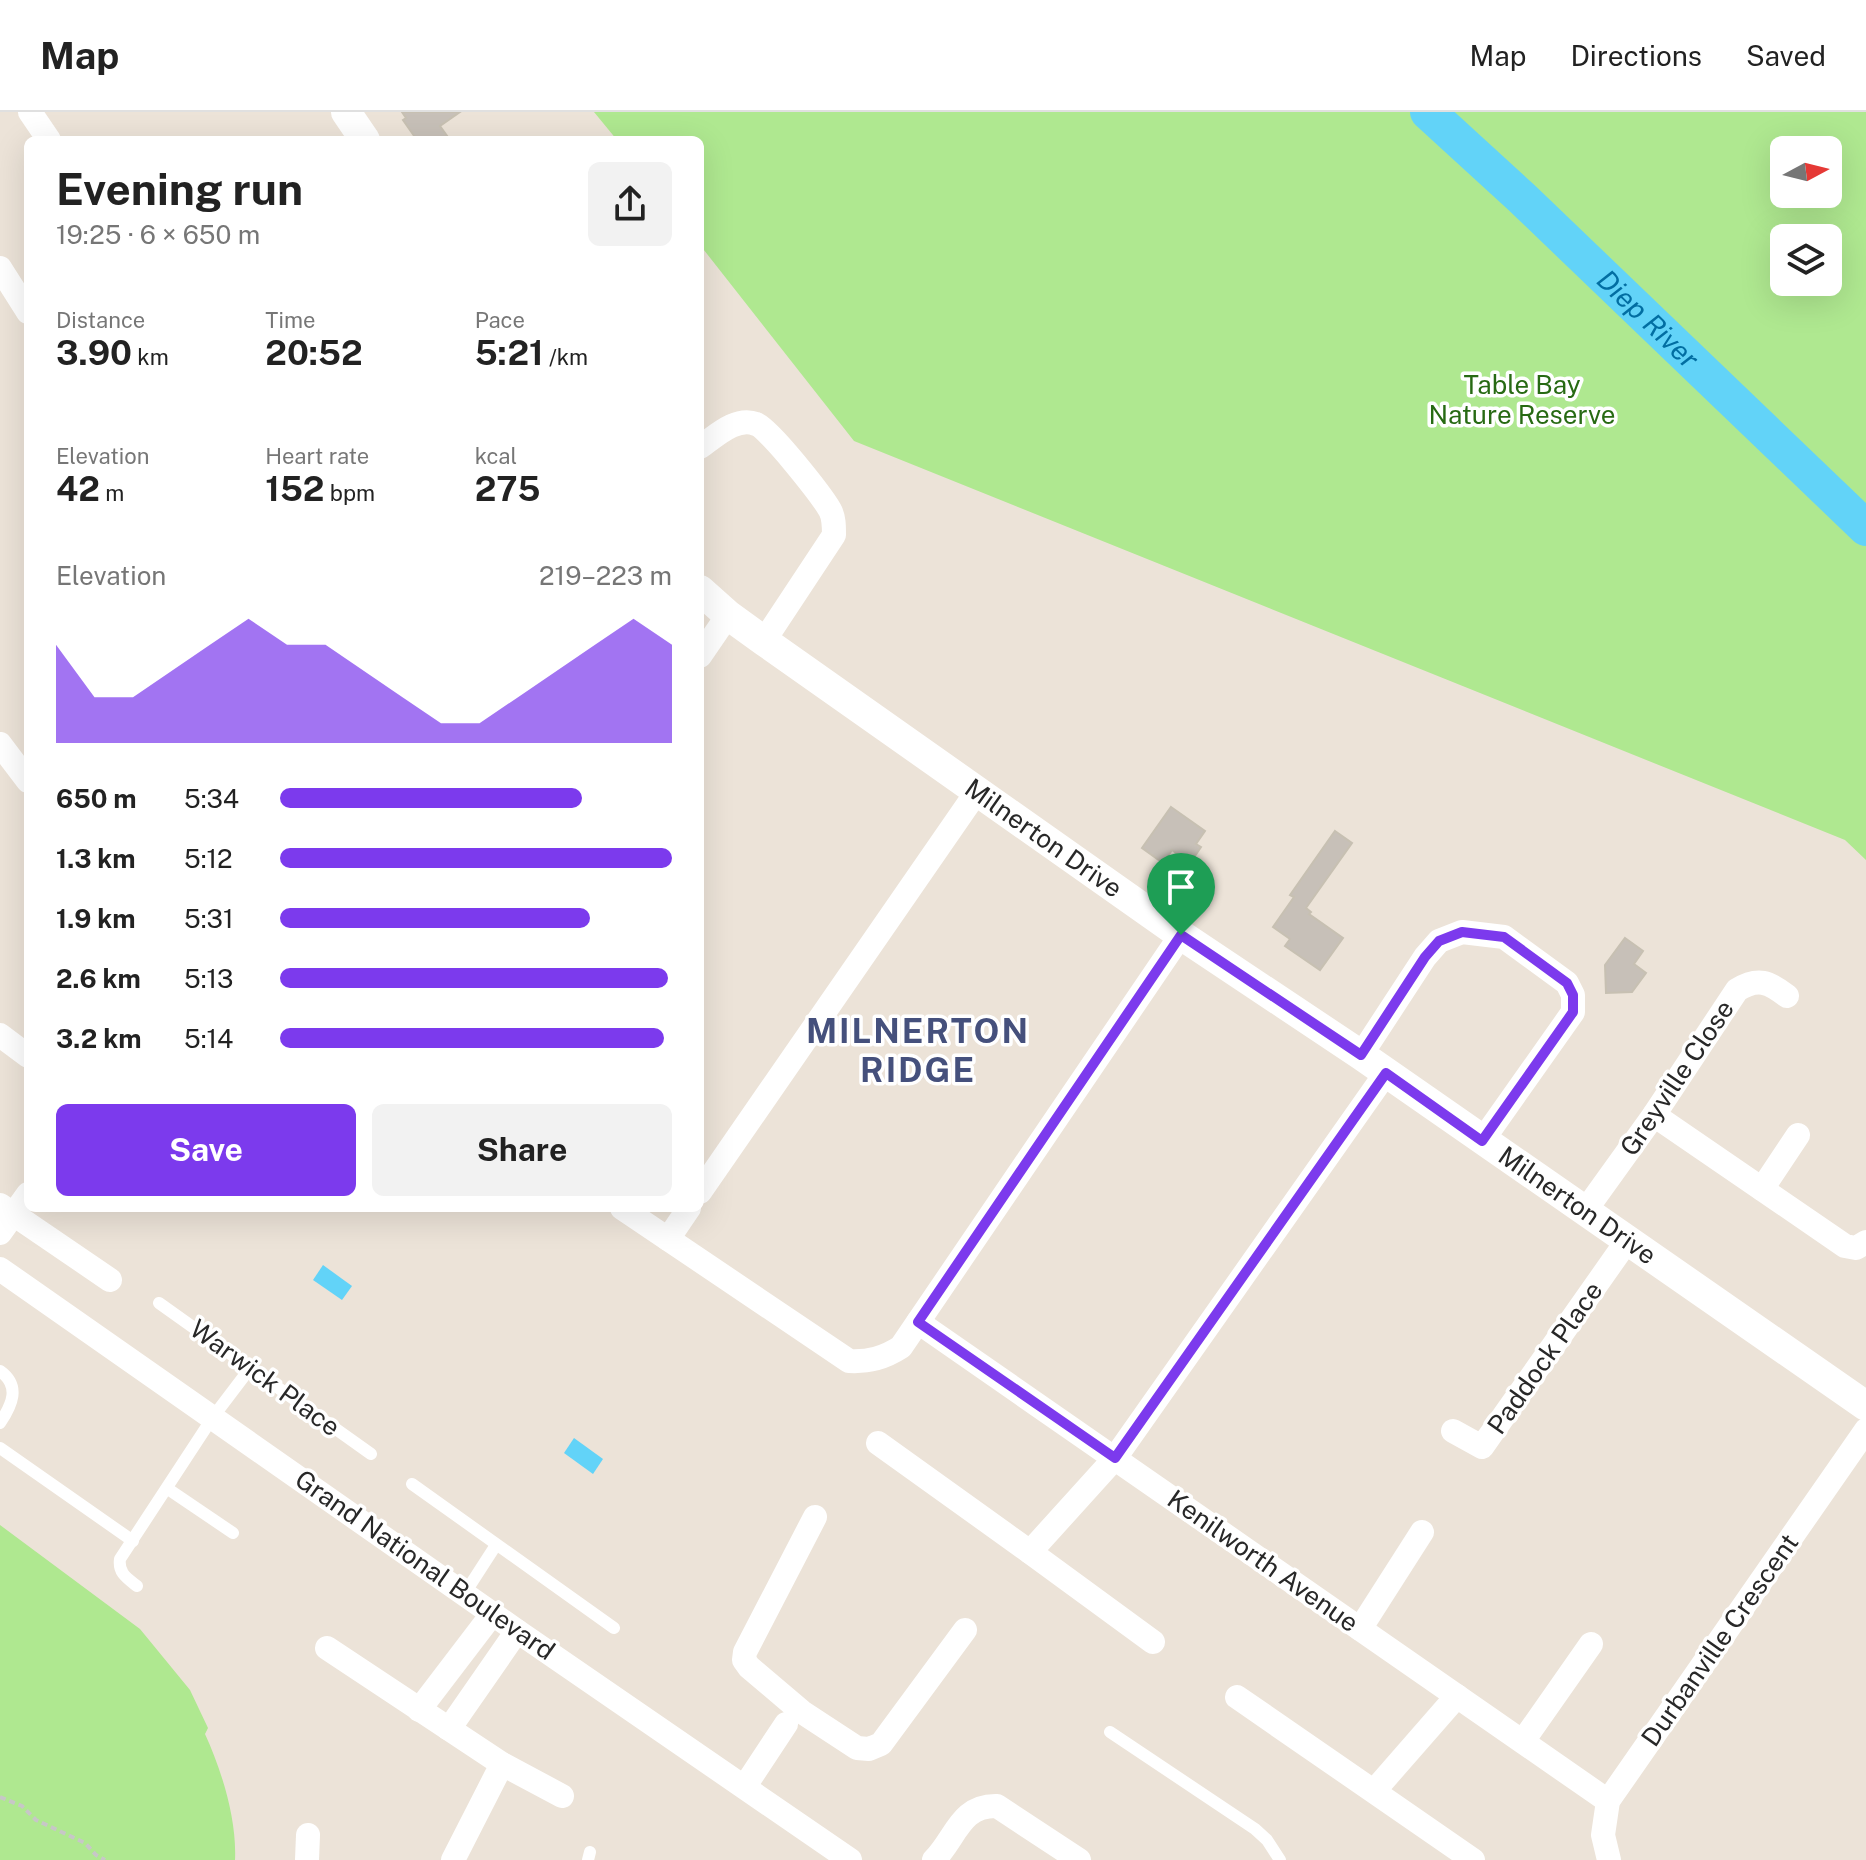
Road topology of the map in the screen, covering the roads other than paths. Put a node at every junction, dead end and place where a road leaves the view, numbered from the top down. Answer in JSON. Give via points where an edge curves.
{"nodes":[{"id":1,"x":30,"y":112,"type":"edge"},
{"id":2,"x":346,"y":112,"type":"edge"},
{"id":3,"x":46,"y":136,"type":"edge"},
{"id":4,"x":362,"y":136,"type":"edge"},
{"id":5,"x":0,"y":268,"type":"edge"},
{"id":6,"x":24,"y":306,"type":"edge"},
{"id":7,"x":704,"y":444,"type":"edge"},
{"id":8,"x":704,"y":594,"type":"edge"},
{"id":9,"x":728,"y":615,"type":"junction"},
{"id":10,"x":764,"y":641,"type":"junction"},
{"id":11,"x":704,"y":650,"type":"edge"},
{"id":12,"x":0,"y":744,"type":"edge"},
{"id":13,"x":24,"y":776,"type":"edge"},
{"id":14,"x":978,"y":790,"type":"junction"},
{"id":15,"x":1181,"y":935,"type":"junction"},
{"id":16,"x":1787,"y":996,"type":"dead end"},
{"id":17,"x":0,"y":1035,"type":"edge"},
{"id":18,"x":24,"y":1053,"type":"edge"},
{"id":19,"x":1361,"y":1055,"type":"junction"},
{"id":20,"x":1386,"y":1073,"type":"junction"},
{"id":21,"x":1654,"y":1115,"type":"junction"},
{"id":22,"x":1798,"y":1135,"type":"dead end"},
{"id":23,"x":1482,"y":1141,"type":"junction"},
{"id":24,"x":704,"y":1186,"type":"edge"},
{"id":25,"x":1762,"y":1189,"type":"junction"},
{"id":26,"x":24,"y":1198,"type":"edge"},
{"id":27,"x":1585,"y":1211,"type":"junction"},
{"id":28,"x":628,"y":1212,"type":"edge"},
{"id":29,"x":686,"y":1212,"type":"edge"},
{"id":30,"x":4,"y":1217,"type":"edge"},
{"id":31,"x":668,"y":1239,"type":"junction"},
{"id":32,"x":1627,"y":1241,"type":"junction"},
{"id":33,"x":1866,"y":1242,"type":"edge"},
{"id":34,"x":0,"y":1269,"type":"edge"},
{"id":35,"x":110,"y":1280,"type":"dead end"},
{"id":36,"x":159,"y":1303,"type":"dead end"},
{"id":37,"x":918,"y":1322,"type":"junction"},
{"id":38,"x":251,"y":1367,"type":"junction"},
{"id":39,"x":0,"y":1371,"type":"edge"},
{"id":40,"x":1866,"y":1406,"type":"edge"},
{"id":41,"x":213,"y":1417,"type":"junction"},
{"id":42,"x":0,"y":1423,"type":"edge"},
{"id":43,"x":1866,"y":1430,"type":"edge"},
{"id":44,"x":1453,"y":1431,"type":"dead end"},
{"id":45,"x":878,"y":1443,"type":"dead end"},
{"id":46,"x":0,"y":1448,"type":"edge"},
{"id":47,"x":371,"y":1454,"type":"dead end"},
{"id":48,"x":1115,"y":1458,"type":"junction"},
{"id":49,"x":412,"y":1484,"type":"dead end"},
{"id":50,"x":168,"y":1489,"type":"junction"},
{"id":51,"x":815,"y":1517,"type":"dead end"},
{"id":52,"x":1422,"y":1532,"type":"dead end"},
{"id":53,"x":233,"y":1533,"type":"dead end"},
{"id":54,"x":133,"y":1541,"type":"junction"},
{"id":55,"x":496,"y":1545,"type":"junction"},
{"id":56,"x":1030,"y":1552,"type":"junction"},
{"id":57,"x":137,"y":1586,"type":"dead end"},
{"id":58,"x":465,"y":1593,"type":"junction"},
{"id":59,"x":493,"y":1613,"type":"junction"},
{"id":60,"x":614,"y":1628,"type":"dead end"},
{"id":61,"x":1360,"y":1629,"type":"junction"},
{"id":62,"x":965,"y":1630,"type":"dead end"},
{"id":63,"x":517,"y":1631,"type":"junction"},
{"id":64,"x":1153,"y":1642,"type":"dead end"},
{"id":65,"x":1591,"y":1644,"type":"dead end"},
{"id":66,"x":327,"y":1648,"type":"dead end"},
{"id":67,"x":1457,"y":1696,"type":"junction"},
{"id":68,"x":1237,"y":1697,"type":"dead end"},
{"id":69,"x":419,"y":1710,"type":"junction"},
{"id":70,"x":794,"y":1718,"type":"junction"},
{"id":71,"x":449,"y":1729,"type":"junction"},
{"id":72,"x":1110,"y":1732,"type":"dead end"},
{"id":73,"x":1523,"y":1741,"type":"junction"},
{"id":74,"x":502,"y":1764,"type":"junction"},
{"id":75,"x":745,"y":1786,"type":"junction"},
{"id":76,"x":1374,"y":1791,"type":"junction"},
{"id":77,"x":562,"y":1796,"type":"dead end"},
{"id":78,"x":1608,"y":1801,"type":"junction"},
{"id":79,"x":308,"y":1835,"type":"dead end"},
{"id":80,"x":307,"y":1860,"type":"edge"},
{"id":81,"x":453,"y":1860,"type":"edge"},
{"id":82,"x":850,"y":1860,"type":"edge"},
{"id":83,"x":934,"y":1860,"type":"edge"},
{"id":84,"x":1079,"y":1860,"type":"edge"},
{"id":85,"x":1280,"y":1860,"type":"edge"},
{"id":86,"x":1473,"y":1860,"type":"edge"},
{"id":87,"x":1609,"y":1860,"type":"edge"}],
"edges":[{"from":1,"to":3,"type":"street"},
{"from":2,"to":4,"type":"street"},
{"from":5,"to":6,"type":"street"},
{"from":7,"to":10,"type":"street","via":[[731,426],[757,424],[771,434],[831,511],[834,535]]},
{"from":8,"to":9,"type":"street","name":"Milnerton Drive"},
{"from":9,"to":10,"type":"street","name":"Milnerton Drive"},
{"from":9,"to":11,"type":"street"},
{"from":10,"to":14,"type":"street","name":"Milnerton Drive"},
{"from":12,"to":13,"type":"street"},
{"from":14,"to":15,"type":"street","name":"Milnerton Drive"},
{"from":14,"to":24,"type":"street"},
{"from":15,"to":19,"type":"street","name":"Milnerton Drive"},
{"from":15,"to":37,"type":"street"},
{"from":16,"to":21,"type":"street","name":"Greyville Close","via":[[1771,983],[1737,990]]},
{"from":17,"to":18,"type":"street"},
{"from":19,"to":20,"type":"street","name":"Milnerton Drive"},
{"from":19,"to":23,"type":"street","via":[[1439,941],[1462,932],[1504,937],[1567,983],[1573,1012]]},
{"from":20,"to":23,"type":"street","name":"Milnerton Drive"},
{"from":20,"to":48,"type":"street"},
{"from":21,"to":25,"type":"street"},
{"from":21,"to":27,"type":"street","name":"Greyville Close"},
{"from":22,"to":25,"type":"street"},
{"from":23,"to":27,"type":"street","name":"Milnerton Drive"},
{"from":25,"to":33,"type":"street","via":[[1850,1248]]},
{"from":26,"to":30,"type":"street"},
{"from":27,"to":32,"type":"street","name":"Milnerton Drive"},
{"from":28,"to":31,"type":"street"},
{"from":29,"to":31,"type":"street"},
{"from":30,"to":35,"type":"street"},
{"from":31,"to":37,"type":"street","via":[[849,1361],[891,1354]]},
{"from":32,"to":40,"type":"street","name":"Milnerton Drive"},
{"from":32,"to":44,"type":"street","name":"Paddock Place","via":[[1482,1447]]},
{"from":34,"to":41,"type":"street","name":"Grand National Boulevard"},
{"from":36,"to":38,"type":"lane","name":"Warwick Place"},
{"from":37,"to":48,"type":"street","name":"Kenilworth Avenue"},
{"from":38,"to":41,"type":"lane","name":"Warwick Place"},
{"from":38,"to":47,"type":"lane","name":"Warwick Place"},
{"from":39,"to":42,"type":"lane","via":[[9,1377],[14,1392]]},
{"from":41,"to":50,"type":"lane","name":"Warwick Place"},
{"from":41,"to":58,"type":"street","name":"Grand National Boulevard"},
{"from":43,"to":78,"type":"street","name":"Durbanville Crescent"},
{"from":45,"to":56,"type":"street"},
{"from":46,"to":54,"type":"lane"},
{"from":48,"to":56,"type":"street"},
{"from":48,"to":61,"type":"street","name":"Kenilworth Avenue"},
{"from":49,"to":55,"type":"lane"},
{"from":50,"to":53,"type":"lane"},
{"from":50,"to":54,"type":"lane","name":"Warwick Place"},
{"from":51,"to":70,"type":"street","via":[[744,1660]]},
{"from":52,"to":61,"type":"street"},
{"from":54,"to":57,"type":"lane","name":"Warwick Place","via":[[119,1567]]},
{"from":55,"to":58,"type":"lane"},
{"from":55,"to":60,"type":"lane"},
{"from":56,"to":64,"type":"street"},
{"from":58,"to":59,"type":"street","name":"Grand National Boulevard"},
{"from":59,"to":63,"type":"street","name":"Grand National Boulevard"},
{"from":59,"to":69,"type":"street"},
{"from":61,"to":67,"type":"street","name":"Kenilworth Avenue"},
{"from":62,"to":70,"type":"street","via":[[881,1744],[857,1748]]},
{"from":63,"to":71,"type":"street"},
{"from":63,"to":75,"type":"street","name":"Grand National Boulevard"},
{"from":65,"to":73,"type":"street"},
{"from":66,"to":69,"type":"street"},
{"from":67,"to":73,"type":"street","name":"Kenilworth Avenue"},
{"from":67,"to":76,"type":"street"},
{"from":68,"to":76,"type":"street"},
{"from":69,"to":71,"type":"street"},
{"from":70,"to":75,"type":"street"},
{"from":71,"to":74,"type":"street"},
{"from":72,"to":85,"type":"lane","via":[[1255,1829]]},
{"from":73,"to":78,"type":"street","name":"Kenilworth Avenue"},
{"from":74,"to":77,"type":"street"},
{"from":74,"to":81,"type":"street"},
{"from":75,"to":82,"type":"street","name":"Grand National Boulevard"},
{"from":76,"to":86,"type":"street"},
{"from":78,"to":87,"type":"street","name":"Durbanville Crescent","via":[[1603,1835]]},
{"from":79,"to":80,"type":"street"},
{"from":83,"to":84,"type":"street","via":[[964,1819],[983,1806],[997,1806]]}]}
